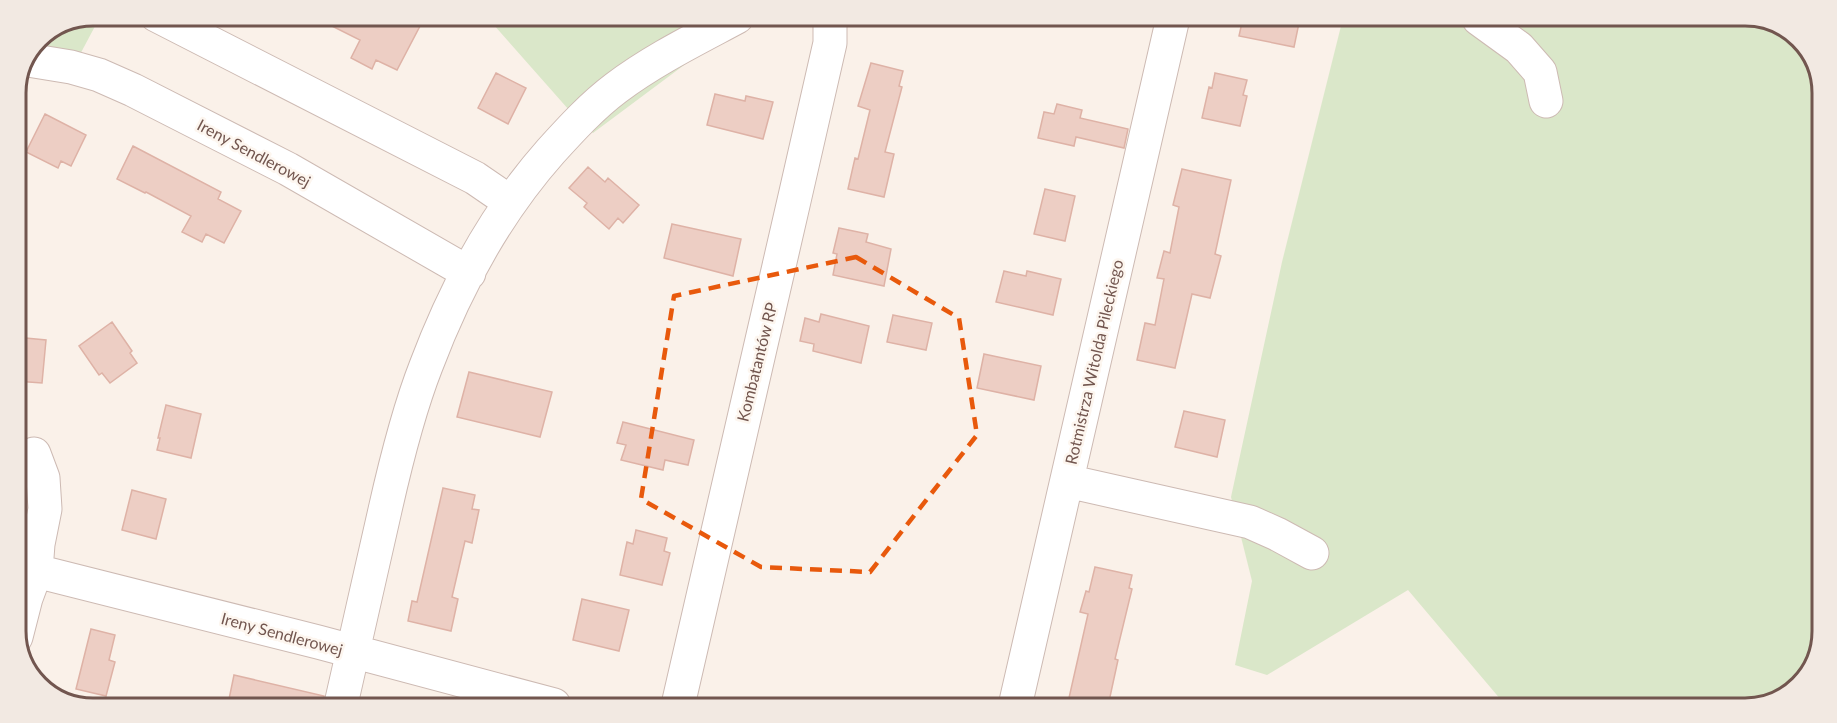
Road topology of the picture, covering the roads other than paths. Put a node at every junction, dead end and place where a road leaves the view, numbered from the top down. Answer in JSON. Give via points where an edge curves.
{"nodes":[{"id":1,"x":178,"y":26,"type":"edge"},
{"id":2,"x":720,"y":26,"type":"edge"},
{"id":3,"x":830,"y":26,"type":"edge"},
{"id":4,"x":1171,"y":26,"type":"edge"},
{"id":5,"x":1490,"y":26,"type":"edge"},
{"id":6,"x":34,"y":61,"type":"edge"},
{"id":7,"x":1546,"y":100,"type":"dead end"},
{"id":8,"x":510,"y":202,"type":"junction"},
{"id":9,"x":469,"y":273,"type":"junction"},
{"id":10,"x":34,"y":454,"type":"dead end"},
{"id":11,"x":1067,"y":481,"type":"junction"},
{"id":12,"x":1312,"y":553,"type":"dead end"},
{"id":13,"x":36,"y":571,"type":"junction"},
{"id":14,"x":26,"y":598,"type":"edge"},
{"id":15,"x":353,"y":653,"type":"junction"},
{"id":16,"x":342,"y":698,"type":"edge"},
{"id":17,"x":527,"y":698,"type":"edge"},
{"id":18,"x":680,"y":698,"type":"edge"},
{"id":19,"x":1017,"y":698,"type":"edge"}],
"edges":[{"from":1,"to":8,"type":"street","via":[[475,178]]},
{"from":2,"to":8,"type":"street","name":"Ireny Sendlerowej","via":[[616,88],[566,134]]},
{"from":3,"to":18,"type":"street","name":"Kombatantów RP","via":[[830,43]]},
{"from":4,"to":11,"type":"street","name":"Rotmistrza Witolda Pileckiego"},
{"from":5,"to":7,"type":"street","via":[[1519,48],[1540,72]]},
{"from":6,"to":9,"type":"street","name":"Ireny Sendlerowej","via":[[99,75],[133,90],[288,169]]},
{"from":8,"to":9,"type":"street","name":"Ireny Sendlerowej"},
{"from":9,"to":15,"type":"street","name":"Ireny Sendlerowej","via":[[425,366],[407,422]]},
{"from":10,"to":13,"type":"street","via":[[43,478],[45,509]]},
{"from":11,"to":12,"type":"street","via":[[1250,522]]},
{"from":11,"to":19,"type":"street","name":"Rotmistrza Witolda Pileckiego"},
{"from":13,"to":14,"type":"street"},
{"from":13,"to":15,"type":"street","name":"Ireny Sendlerowej"},
{"from":15,"to":16,"type":"street","name":"Ireny Sendlerowej"},
{"from":15,"to":17,"type":"street"}]}
